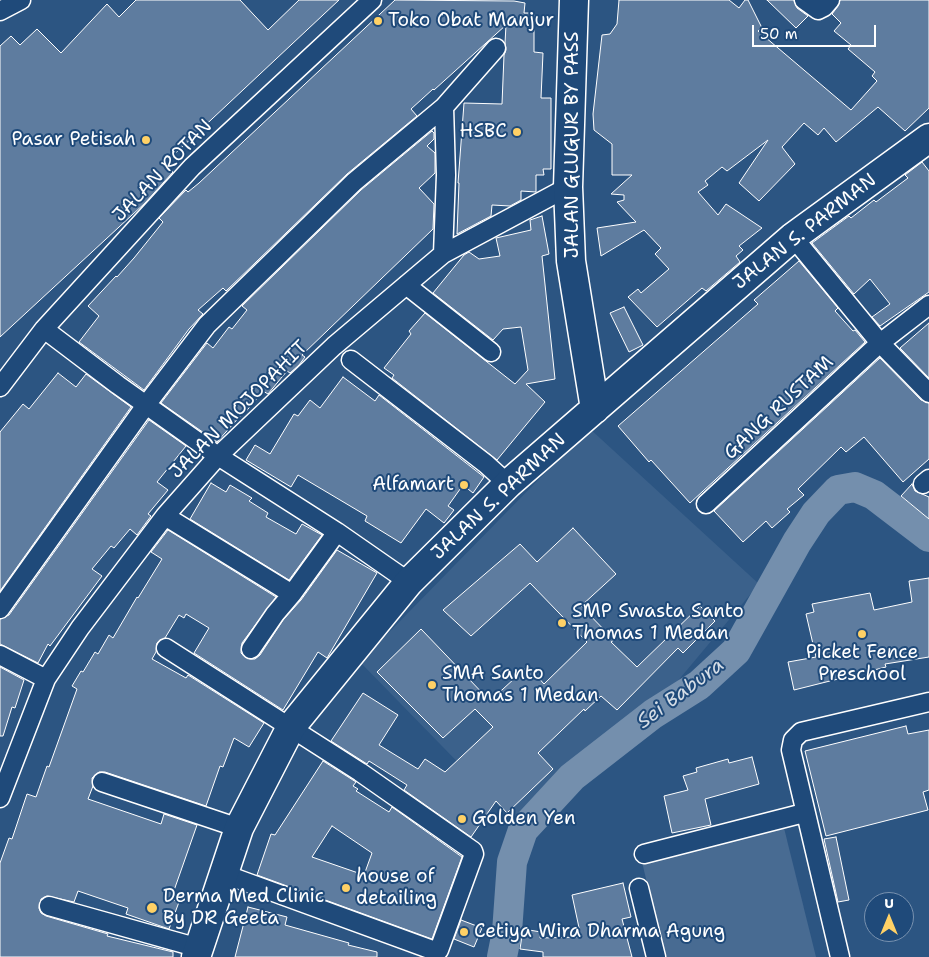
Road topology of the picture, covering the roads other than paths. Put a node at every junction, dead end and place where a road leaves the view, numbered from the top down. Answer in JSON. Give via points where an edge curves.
{"nodes":[{"id":1,"x":21,"y":0,"type":"edge"},
{"id":2,"x":372,"y":0,"type":"edge"},
{"id":3,"x":574,"y":0,"type":"edge"},
{"id":4,"x":804,"y":0,"type":"edge"},
{"id":5,"x":830,"y":0,"type":"edge"},
{"id":6,"x":0,"y":12,"type":"edge"},
{"id":7,"x":496,"y":48,"type":"dead end"},
{"id":8,"x":444,"y":107,"type":"junction"},
{"id":9,"x":929,"y":138,"type":"edge"},
{"id":10,"x":568,"y":187,"type":"junction"},
{"id":11,"x":801,"y":246,"type":"junction"},
{"id":12,"x":443,"y":254,"type":"junction"},
{"id":13,"x":406,"y":285,"type":"junction"},
{"id":14,"x":929,"y":305,"type":"edge"},
{"id":15,"x":44,"y":330,"type":"junction"},
{"id":16,"x":880,"y":343,"type":"junction"},
{"id":17,"x":491,"y":352,"type":"dead end"},
{"id":18,"x":351,"y":360,"type":"dead end"},
{"id":19,"x":0,"y":387,"type":"edge"},
{"id":20,"x":929,"y":393,"type":"edge"},
{"id":21,"x":146,"y":405,"type":"junction"},
{"id":22,"x":595,"y":409,"type":"junction"},
{"id":23,"x":218,"y":456,"type":"junction"},
{"id":24,"x":508,"y":484,"type":"junction"},
{"id":25,"x":706,"y":504,"type":"dead end"},
{"id":26,"x":165,"y":516,"type":"junction"},
{"id":27,"x":337,"y":532,"type":"junction"},
{"id":28,"x":409,"y":582,"type":"junction"},
{"id":29,"x":292,"y":594,"type":"junction"},
{"id":30,"x":0,"y":609,"type":"edge"},
{"id":31,"x":166,"y":648,"type":"dead end"},
{"id":32,"x":251,"y":649,"type":"dead end"},
{"id":33,"x":0,"y":655,"type":"edge"},
{"id":34,"x":46,"y":679,"type":"junction"},
{"id":35,"x":929,"y":702,"type":"edge"},
{"id":36,"x":291,"y":727,"type":"junction"},
{"id":37,"x":102,"y":782,"type":"dead end"},
{"id":38,"x":0,"y":798,"type":"edge"},
{"id":39,"x":804,"y":813,"type":"junction"},
{"id":40,"x":239,"y":828,"type":"junction"},
{"id":41,"x":644,"y":854,"type":"dead end"},
{"id":42,"x":224,"y":874,"type":"junction"},
{"id":43,"x":638,"y":888,"type":"dead end"},
{"id":44,"x":49,"y":906,"type":"dead end"},
{"id":45,"x":197,"y":953,"type":"edge"},
{"id":46,"x":653,"y":956,"type":"edge"},
{"id":47,"x":840,"y":957,"type":"edge"}],
"edges":[{"from":1,"to":6,"type":"street"},
{"from":2,"to":15,"type":"street","name":"JALAN ROTAN","via":[[192,167]]},
{"from":3,"to":10,"type":"main road","name":"JALAN GLUGUR BY PASS"},
{"from":4,"to":5,"type":"street","via":[[818,10]]},
{"from":7,"to":8,"type":"street"},
{"from":8,"to":12,"type":"street"},
{"from":8,"to":21,"type":"street","via":[[354,182],[207,325]]},
{"from":9,"to":11,"type":"main road","name":"JALAN S. PARMAN"},
{"from":10,"to":12,"type":"street","name":"JALAN MOJOPAHIT"},
{"from":10,"to":22,"type":"main road","name":"JALAN GLUGUR BY PASS","via":[[571,261]]},
{"from":11,"to":16,"type":"street"},
{"from":11,"to":22,"type":"main road","name":"JALAN S. PARMAN"},
{"from":12,"to":13,"type":"street","name":"JALAN MOJOPAHIT"},
{"from":13,"to":17,"type":"street"},
{"from":13,"to":23,"type":"street","name":"JALAN MOJOPAHIT","via":[[334,346]]},
{"from":14,"to":16,"type":"street","name":"GANG RUSTAM"},
{"from":15,"to":19,"type":"street","name":"JALAN ROTAN"},
{"from":15,"to":21,"type":"street"},
{"from":16,"to":20,"type":"street"},
{"from":16,"to":25,"type":"street","name":"GANG RUSTAM"},
{"from":18,"to":24,"type":"street"},
{"from":21,"to":23,"type":"street"},
{"from":21,"to":30,"type":"street"},
{"from":22,"to":24,"type":"main road","name":"JALAN S. PARMAN"},
{"from":23,"to":26,"type":"street","name":"JALAN MOJOPAHIT"},
{"from":23,"to":27,"type":"street"},
{"from":24,"to":28,"type":"main road","name":"JALAN S. PARMAN"},
{"from":26,"to":29,"type":"street"},
{"from":26,"to":34,"type":"street","name":"JALAN MOJOPAHIT","via":[[80,628]]},
{"from":27,"to":28,"type":"street"},
{"from":27,"to":29,"type":"street"},
{"from":28,"to":36,"type":"main road","name":"JALAN S. PARMAN"},
{"from":29,"to":32,"type":"street"},
{"from":31,"to":36,"type":"street"},
{"from":33,"to":34,"type":"street"},
{"from":34,"to":38,"type":"street","name":"JALAN MOJOPAHIT"},
{"from":35,"to":39,"type":"street","via":[[801,732],[793,740],[791,750]]},
{"from":36,"to":40,"type":"main road","name":"JALAN S. PARMAN"},
{"from":36,"to":42,"type":"street","via":[[473,851],[474,856],[439,950],[432,951]]},
{"from":37,"to":40,"type":"street"},
{"from":39,"to":41,"type":"street"},
{"from":39,"to":47,"type":"street"},
{"from":40,"to":42,"type":"main road","name":"JALAN S. PARMAN"},
{"from":42,"to":45,"type":"main road","name":"JALAN S. PARMAN"},
{"from":43,"to":46,"type":"street"},
{"from":44,"to":45,"type":"street"}]}
